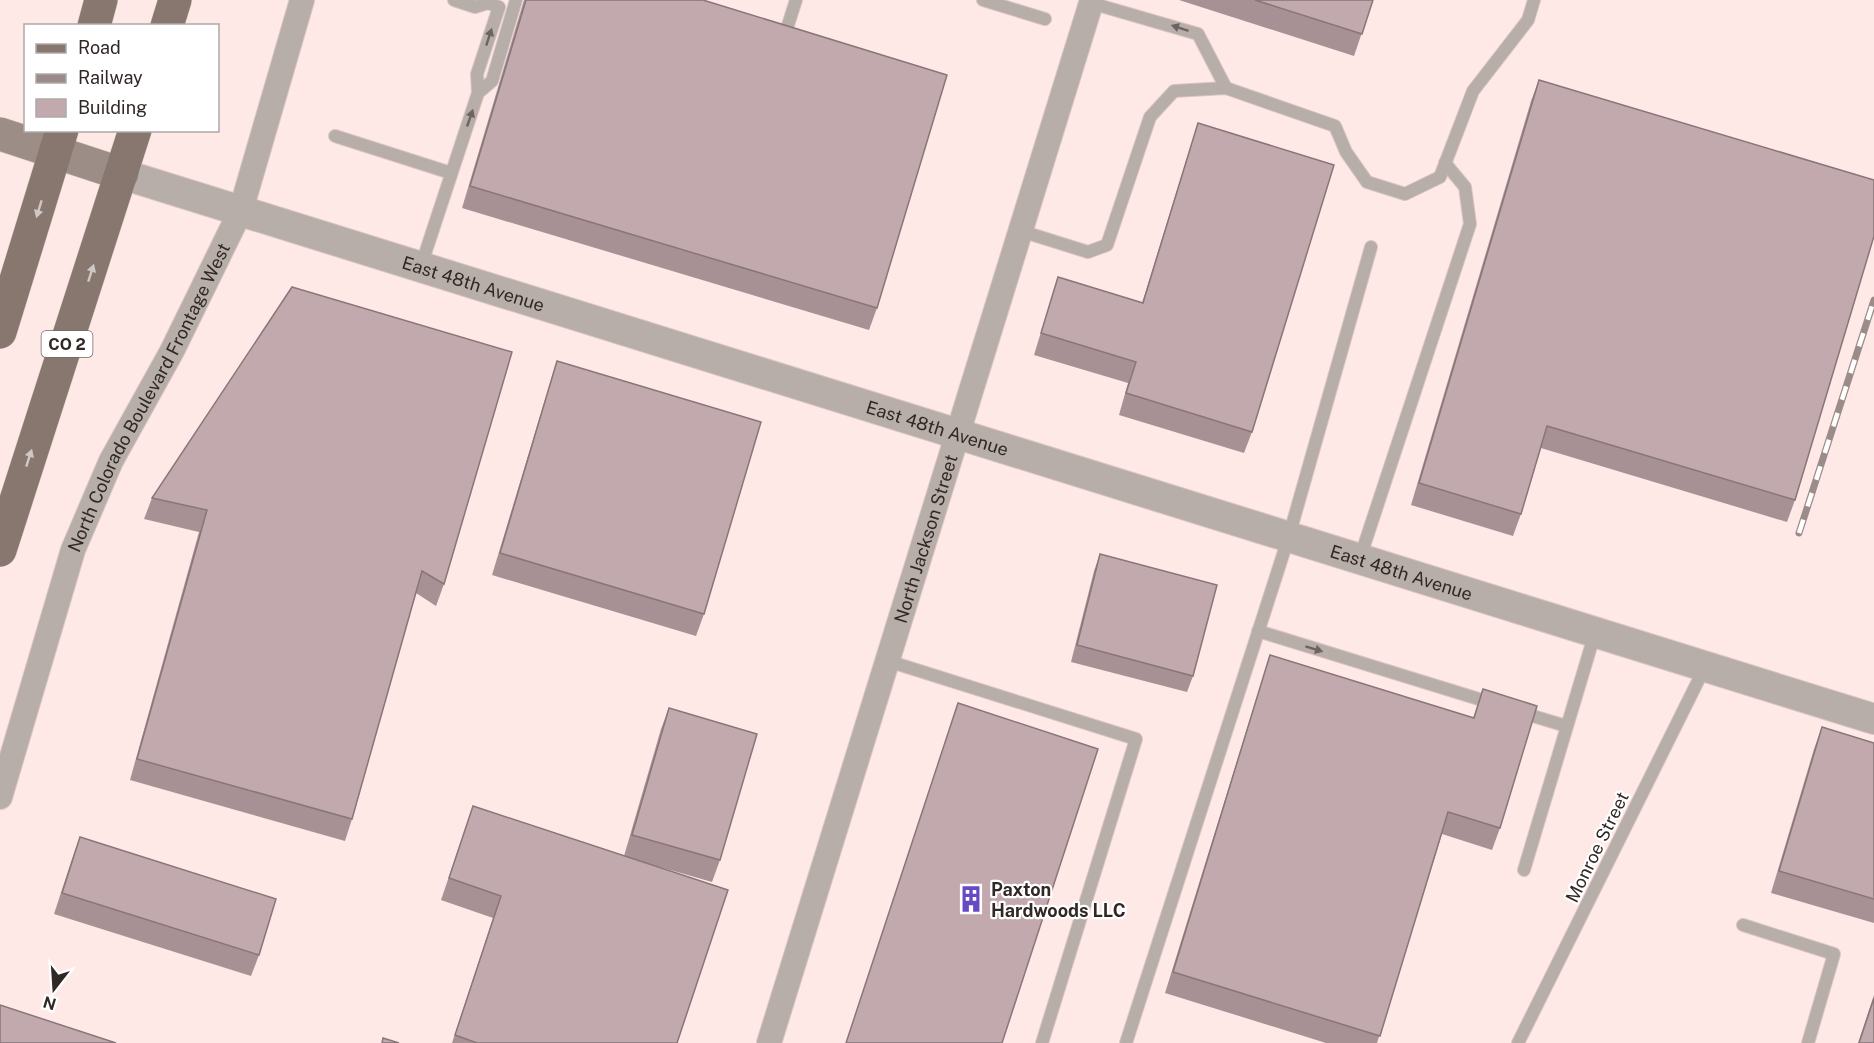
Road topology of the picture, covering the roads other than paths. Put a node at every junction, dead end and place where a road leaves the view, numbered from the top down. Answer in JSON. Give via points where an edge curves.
{"nodes":[{"id":1,"x":101,"y":0,"type":"edge"},
{"id":2,"x":175,"y":0,"type":"edge"},
{"id":3,"x":302,"y":0,"type":"edge"},
{"id":4,"x":454,"y":0,"type":"edge"},
{"id":5,"x":516,"y":0,"type":"edge"},
{"id":6,"x":796,"y":0,"type":"edge"},
{"id":7,"x":983,"y":0,"type":"edge"},
{"id":8,"x":1534,"y":0,"type":"edge"},
{"id":9,"x":1092,"y":1,"type":"edge"},
{"id":10,"x":487,"y":2,"type":"edge"},
{"id":11,"x":1045,"y":19,"type":"dead end"},
{"id":12,"x":95,"y":24,"type":"edge"},
{"id":13,"x":168,"y":24,"type":"edge"},
{"id":14,"x":781,"y":48,"type":"edge"},
{"id":15,"x":1226,"y":88,"type":"junction"},
{"id":16,"x":478,"y":93,"type":"junction"},
{"id":17,"x":134,"y":132,"type":"edge"},
{"id":18,"x":0,"y":134,"type":"edge"},
{"id":19,"x":335,"y":136,"type":"dead end"},
{"id":20,"x":59,"y":142,"type":"edge"},
{"id":21,"x":1445,"y":163,"type":"junction"},
{"id":22,"x":451,"y":173,"type":"junction"},
{"id":23,"x":122,"y":174,"type":"junction"},
{"id":24,"x":241,"y":210,"type":"junction"},
{"id":25,"x":1021,"y":231,"type":"junction"},
{"id":26,"x":1371,"y":247,"type":"dead end"},
{"id":27,"x":421,"y":266,"type":"junction"},
{"id":28,"x":0,"y":332,"type":"edge"},
{"id":29,"x":958,"y":433,"type":"junction"},
{"id":30,"x":1288,"y":536,"type":"junction"},
{"id":31,"x":0,"y":550,"type":"edge"},
{"id":32,"x":1360,"y":558,"type":"junction"},
{"id":33,"x":1258,"y":631,"type":"junction"},
{"id":34,"x":1596,"y":632,"type":"junction"},
{"id":35,"x":888,"y":661,"type":"junction"},
{"id":36,"x":1706,"y":666,"type":"junction"},
{"id":37,"x":1874,"y":719,"type":"edge"},
{"id":38,"x":1566,"y":726,"type":"junction"},
{"id":39,"x":0,"y":797,"type":"edge"},
{"id":40,"x":1524,"y":870,"type":"dead end"},
{"id":41,"x":1743,"y":925,"type":"dead end"},
{"id":42,"x":1131,"y":1042,"type":"edge"},
{"id":43,"x":769,"y":1043,"type":"edge"},
{"id":44,"x":1042,"y":1043,"type":"edge"},
{"id":45,"x":1518,"y":1043,"type":"edge"},
{"id":46,"x":1808,"y":1043,"type":"edge"}],
"edges":[{"from":1,"to":12,"type":"main road"},
{"from":2,"to":13,"type":"main road"},
{"from":3,"to":24,"type":"street","name":"North Colorado Boulevard Frontage West"},
{"from":4,"to":10,"type":"lane","via":[[476,7]]},
{"from":5,"to":16,"type":"lane","via":[[492,81]]},
{"from":6,"to":14,"type":"lane"},
{"from":7,"to":11,"type":"lane"},
{"from":8,"to":21,"type":"lane","via":[[1528,20],[1473,91]]},
{"from":15,"to":9,"type":"lane","one_way":true,"via":[[1198,34]]},
{"from":9,"to":25,"type":"street","name":"North Jackson Street"},
{"from":16,"to":10,"type":"lane","one_way":true,"via":[[477,74],[499,7]]},
{"from":15,"to":21,"type":"lane","via":[[1335,126],[1346,153],[1367,182],[1405,194],[1440,177]]},
{"from":15,"to":25,"type":"lane","via":[[1174,91],[1150,117],[1107,245],[1088,252]]},
{"from":22,"to":16,"type":"lane","one_way":true},
{"from":17,"to":23,"type":"main road","number":"CO 2"},
{"from":18,"to":20,"type":"main road","name":"East 48th Avenue"},
{"from":19,"to":22,"type":"lane"},
{"from":20,"to":23,"type":"main road","name":"East 48th Avenue"},
{"from":20,"to":28,"type":"main road","one_way":true},
{"from":21,"to":32,"type":"lane","via":[[1465,187],[1470,224]]},
{"from":22,"to":27,"type":"lane"},
{"from":23,"to":24,"type":"street","name":"East 48th Avenue"},
{"from":31,"to":23,"type":"main road","number":"CO 2","one_way":true},
{"from":24,"to":27,"type":"street","name":"East 48th Avenue"},
{"from":24,"to":39,"type":"street","name":"North Colorado Boulevard Frontage West","via":[[172,351],[111,461],[73,550]]},
{"from":25,"to":29,"type":"street","name":"North Jackson Street"},
{"from":26,"to":30,"type":"lane"},
{"from":27,"to":29,"type":"street","name":"East 48th Avenue"},
{"from":29,"to":30,"type":"street","name":"East 48th Avenue"},
{"from":29,"to":35,"type":"street","name":"North Jackson Street"},
{"from":30,"to":32,"type":"street","name":"East 48th Avenue"},
{"from":30,"to":33,"type":"lane"},
{"from":32,"to":34,"type":"street","name":"East 48th Avenue"},
{"from":33,"to":38,"type":"lane","one_way":true},
{"from":33,"to":42,"type":"lane"},
{"from":34,"to":36,"type":"street","name":"East 48th Avenue"},
{"from":34,"to":38,"type":"lane"},
{"from":35,"to":43,"type":"street","name":"North Jackson Street"},
{"from":35,"to":44,"type":"lane","via":[[1136,739]]},
{"from":36,"to":37,"type":"street","name":"East 48th Avenue"},
{"from":36,"to":45,"type":"lane","name":"Monroe Street"},
{"from":38,"to":40,"type":"lane"},
{"from":41,"to":46,"type":"lane","via":[[1834,954]]}]}
